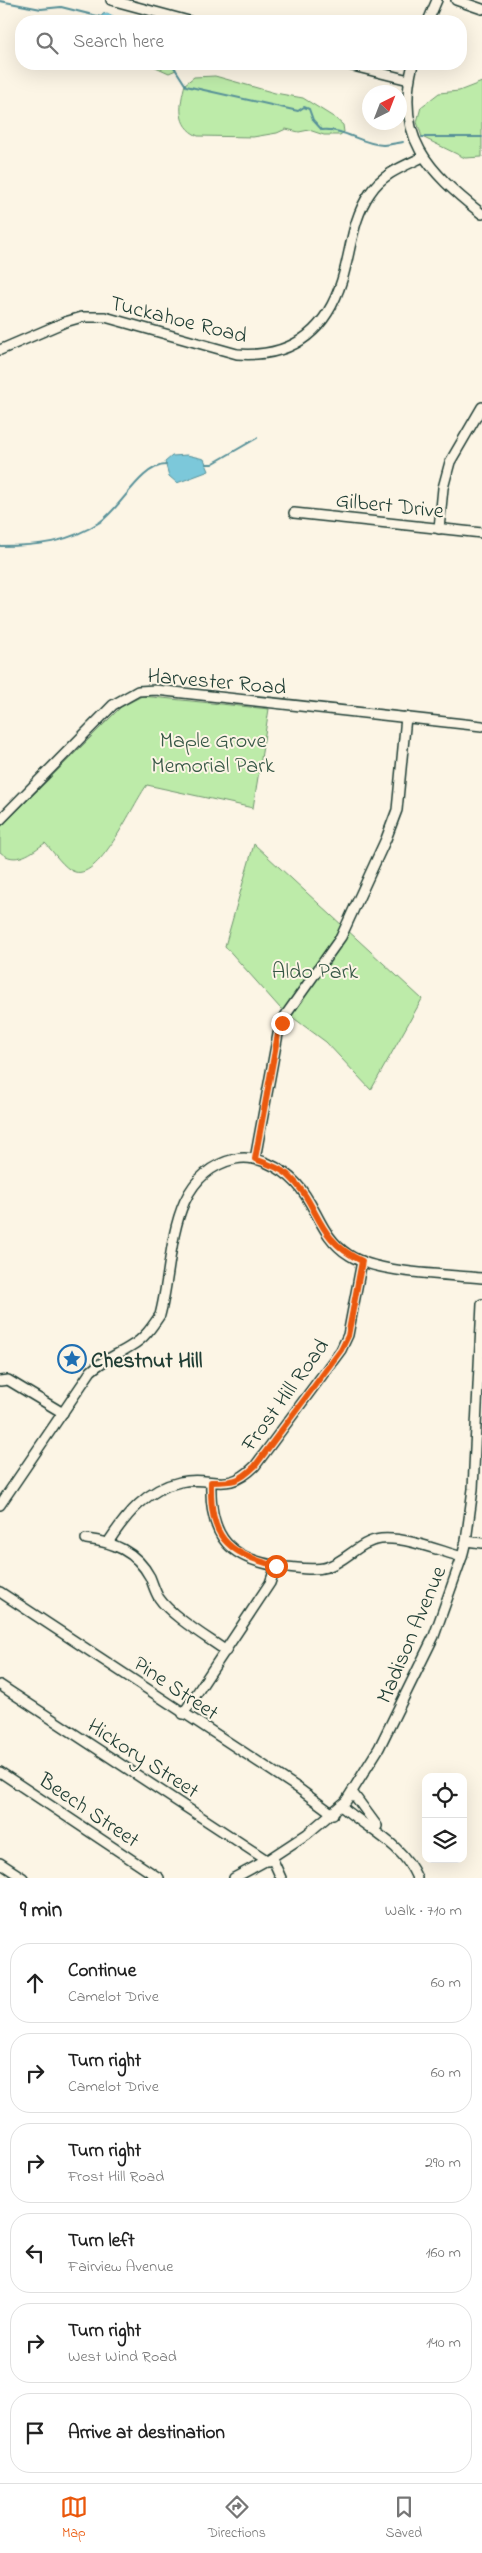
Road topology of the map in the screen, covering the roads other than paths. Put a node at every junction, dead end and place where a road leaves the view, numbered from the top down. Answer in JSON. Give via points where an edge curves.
{"nodes":[{"id":1,"x":111,"y":0,"type":"edge"},
{"id":2,"x":437,"y":0,"type":"edge"},
{"id":3,"x":456,"y":0,"type":"edge"},
{"id":4,"x":482,"y":8,"type":"edge"},
{"id":5,"x":167,"y":15,"type":"edge"},
{"id":6,"x":431,"y":15,"type":"edge"},
{"id":7,"x":369,"y":70,"type":"edge"},
{"id":8,"x":412,"y":70,"type":"edge"},
{"id":9,"x":409,"y":80,"type":"junction"},
{"id":10,"x":423,"y":157,"type":"junction"},
{"id":11,"x":482,"y":214,"type":"edge"},
{"id":12,"x":0,"y":350,"type":"edge"},
{"id":13,"x":482,"y":407,"type":"edge"},
{"id":14,"x":294,"y":514,"type":"dead end"},
{"id":15,"x":439,"y":529,"type":"junction"},
{"id":16,"x":482,"y":533,"type":"edge"},
{"id":17,"x":406,"y":717,"type":"junction"},
{"id":18,"x":482,"y":726,"type":"edge"},
{"id":19,"x":0,"y":820,"type":"edge"},
{"id":20,"x":255,"y":1159,"type":"junction"},
{"id":21,"x":362,"y":1261,"type":"junction"},
{"id":22,"x":482,"y":1278,"type":"edge"},
{"id":23,"x":482,"y":1304,"type":"edge"},
{"id":24,"x":1,"y":1380,"type":"edge"},
{"id":25,"x":63,"y":1413,"type":"junction"},
{"id":26,"x":211,"y":1482,"type":"junction"},
{"id":27,"x":0,"y":1505,"type":"edge"},
{"id":28,"x":86,"y":1539,"type":"dead end"},
{"id":29,"x":108,"y":1541,"type":"junction"},
{"id":30,"x":466,"y":1541,"type":"junction"},
{"id":31,"x":482,"y":1543,"type":"edge"},
{"id":32,"x":462,"y":1557,"type":"junction"},
{"id":33,"x":276,"y":1566,"type":"junction"},
{"id":34,"x":0,"y":1592,"type":"edge"},
{"id":35,"x":226,"y":1651,"type":"junction"},
{"id":36,"x":0,"y":1685,"type":"edge"},
{"id":37,"x":184,"y":1714,"type":"junction"},
{"id":38,"x":0,"y":1772,"type":"edge"},
{"id":39,"x":352,"y":1792,"type":"junction"},
{"id":40,"x":341,"y":1806,"type":"junction"},
{"id":41,"x":333,"y":1814,"type":"junction"},
{"id":42,"x":382,"y":1835,"type":"junction"},
{"id":43,"x":270,"y":1859,"type":"junction"},
{"id":44,"x":0,"y":1863,"type":"edge"},
{"id":45,"x":23,"y":1878,"type":"edge"},
{"id":46,"x":159,"y":1878,"type":"edge"},
{"id":47,"x":234,"y":1878,"type":"edge"},
{"id":48,"x":281,"y":1878,"type":"edge"},
{"id":49,"x":417,"y":1878,"type":"edge"}],
"edges":[{"from":1,"to":5,"type":"street"},
{"from":2,"to":6,"type":"street"},
{"from":3,"to":4,"type":"street"},
{"from":7,"to":9,"type":"street"},
{"from":8,"to":9,"type":"street"},
{"from":9,"to":10,"type":"street","via":[[410,122]]},
{"from":10,"to":11,"type":"street","via":[[443,182]]},
{"from":10,"to":12,"type":"street","name":"Tuckahoe Road","via":[[393,172],[370,193],[360,210],[342,280],[330,310],[306,338],[288,348],[257,356],[237,354],[105,316],[65,322]]},
{"from":13,"to":15,"type":"street","via":[[450,462],[443,488]]},
{"from":14,"to":15,"type":"street","name":"Gilbert Drive"},
{"from":15,"to":16,"type":"street","name":"Gilbert Drive"},
{"from":17,"to":18,"type":"street","name":"Harvester Road"},
{"from":17,"to":19,"type":"street","name":"Harvester Road","via":[[156,690],[138,691],[113,705]]},
{"from":17,"to":20,"type":"street","via":[[397,810],[341,937],[284,1016]]},
{"from":20,"to":21,"type":"street","via":[[290,1178],[305,1194],[323,1230],[335,1244]]},
{"from":20,"to":25,"type":"street","via":[[240,1158],[216,1165],[191,1187],[183,1201],[160,1314],[132,1346],[100,1362],[91,1371]]},
{"from":21,"to":22,"type":"street","via":[[381,1267]]},
{"from":21,"to":26,"type":"street","name":"Frost Hill Road","via":[[348,1336],[330,1367],[244,1477],[234,1482]]},
{"from":23,"to":30,"type":"street","name":"Madison Avenue","via":[[473,1489]]},
{"from":24,"to":25,"type":"street","via":[[8,1380]]},
{"from":25,"to":27,"type":"street"},
{"from":26,"to":29,"type":"street","name":"Frost Hill Road","via":[[182,1481],[149,1495],[134,1508]]},
{"from":26,"to":33,"type":"street","via":[[212,1513],[222,1537],[247,1558]]},
{"from":28,"to":29,"type":"street"},
{"from":29,"to":35,"type":"street","via":[[138,1561],[149,1575],[159,1598],[174,1612]]},
{"from":30,"to":31,"type":"street"},
{"from":30,"to":32,"type":"street","name":"Madison Avenue"},
{"from":32,"to":33,"type":"street","via":[[392,1538],[363,1544],[328,1567]]},
{"from":32,"to":39,"type":"street","name":"Madison Avenue","via":[[434,1636],[379,1748]]},
{"from":33,"to":35,"type":"street","via":[[270,1583]]},
{"from":34,"to":37,"type":"street","name":"Pine Street"},
{"from":35,"to":37,"type":"street"},
{"from":36,"to":43,"type":"street","name":"Hickory Street"},
{"from":37,"to":41,"type":"street","name":"Pine Street"},
{"from":38,"to":46,"type":"street","name":"Beech Street"},
{"from":39,"to":40,"type":"street","name":"Madison Avenue"},
{"from":39,"to":42,"type":"street"},
{"from":40,"to":41,"type":"street","name":"Madison Avenue"},
{"from":40,"to":42,"type":"street"},
{"from":41,"to":43,"type":"street","name":"Madison Avenue"},
{"from":42,"to":49,"type":"street","via":[[404,1855]]},
{"from":43,"to":47,"type":"street","name":"Madison Avenue"},
{"from":43,"to":48,"type":"street"},
{"from":44,"to":45,"type":"street"}]}
